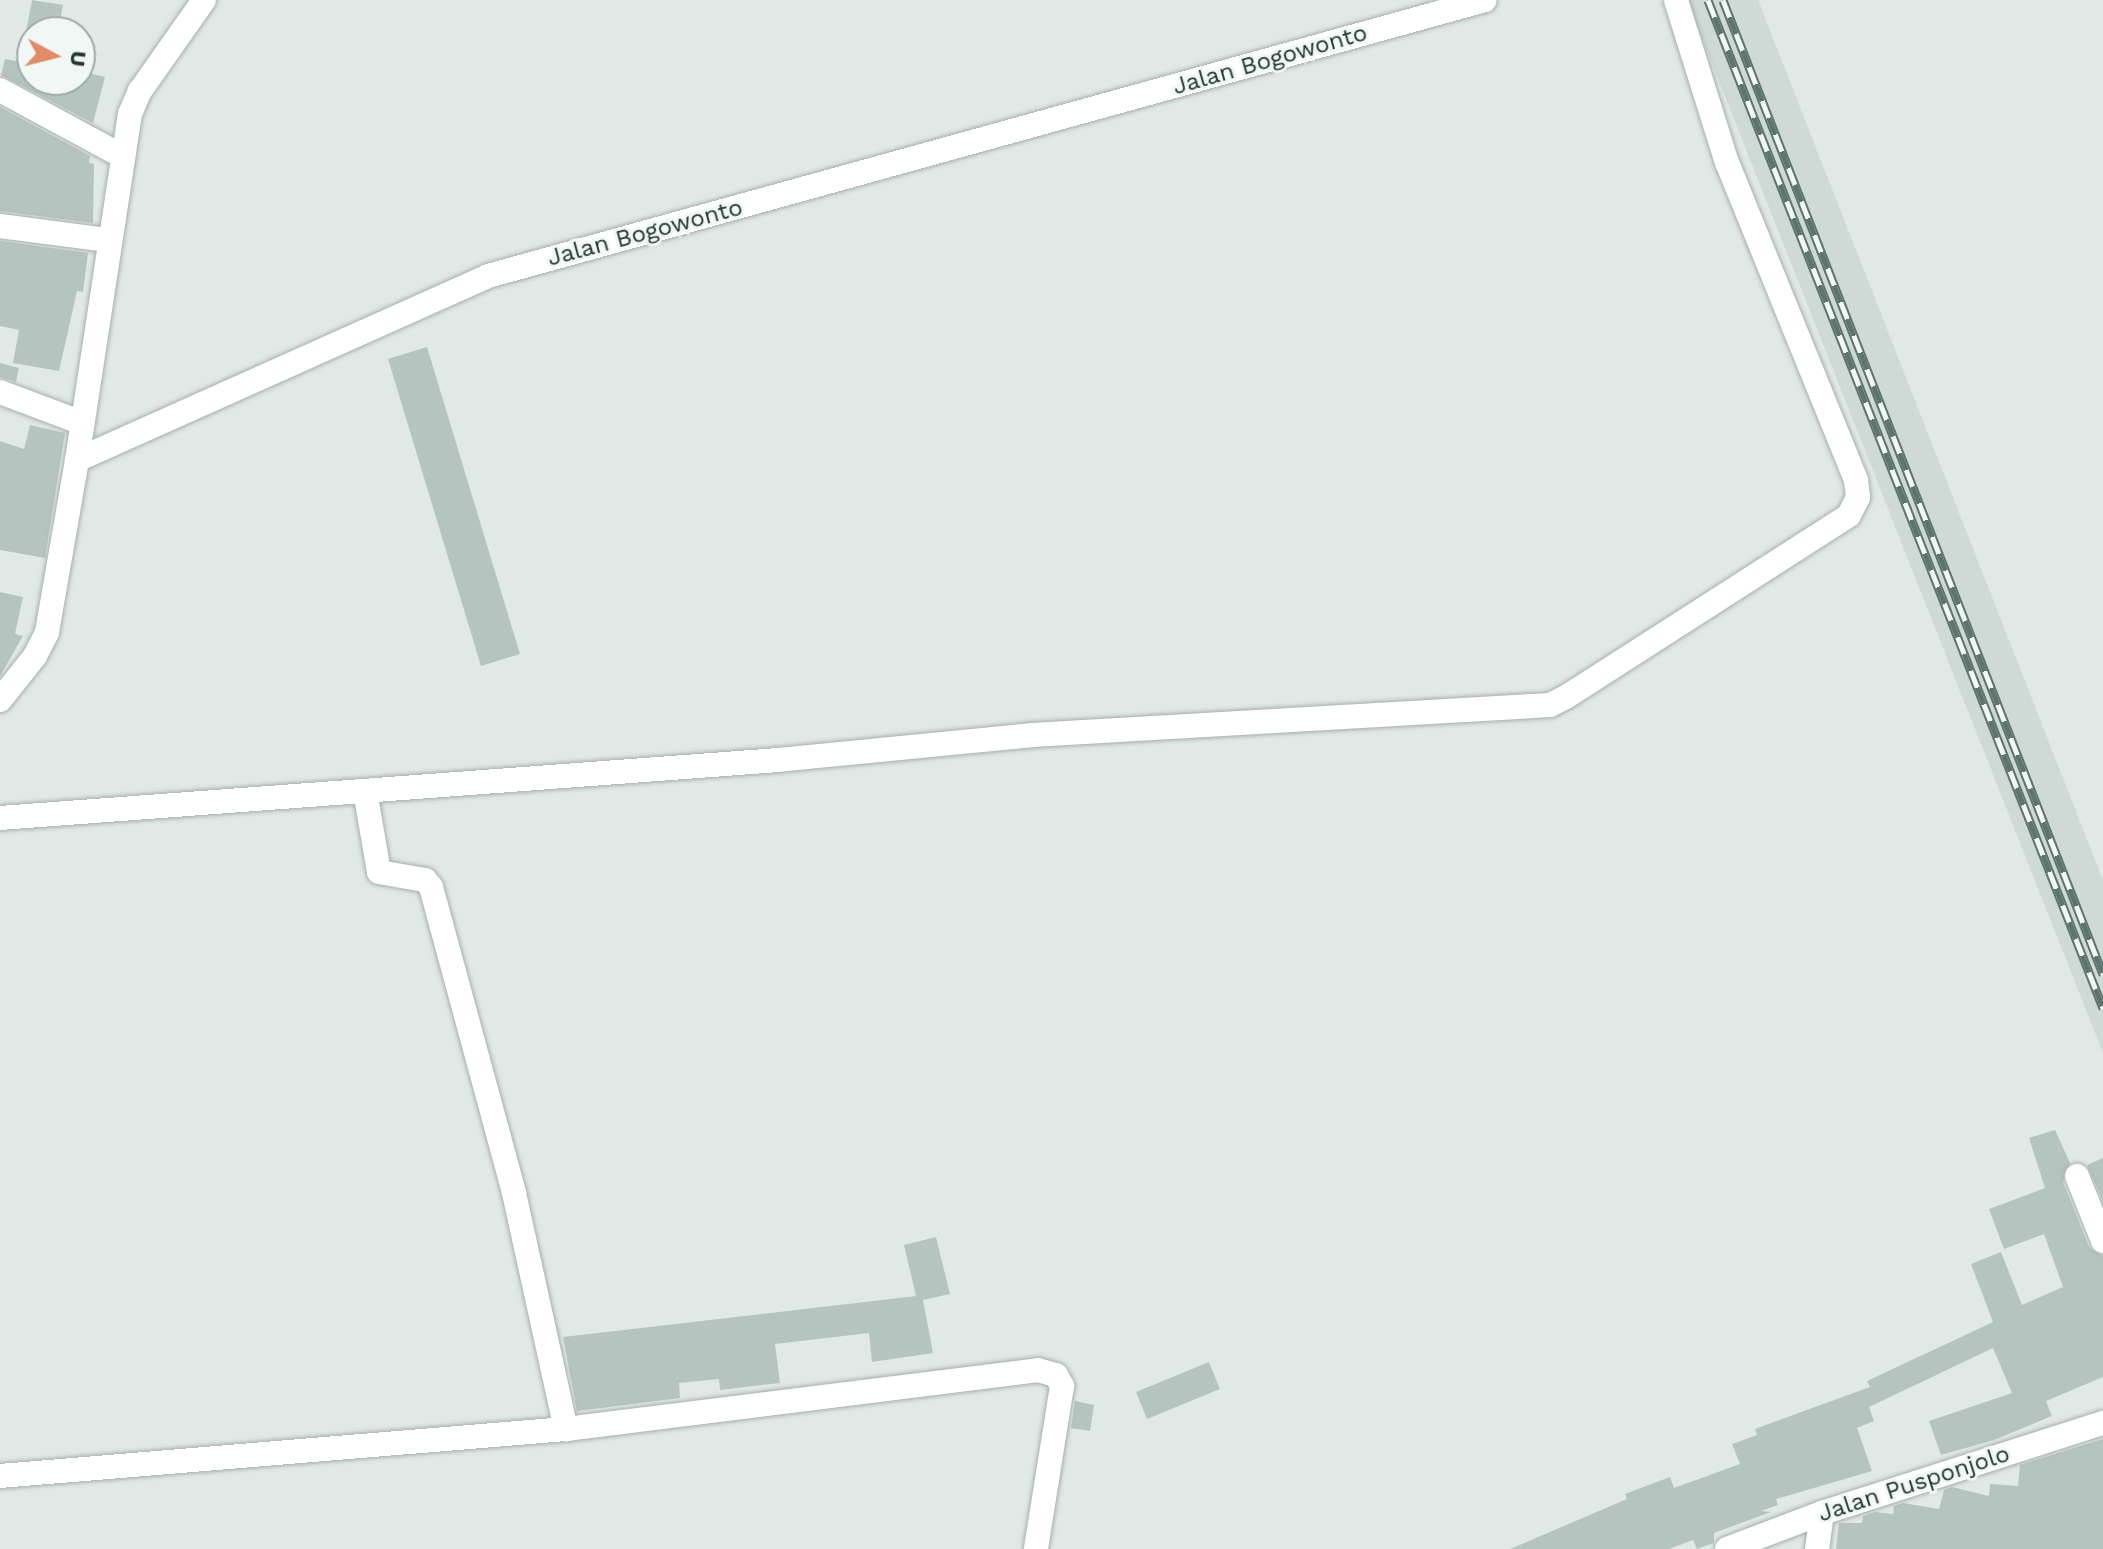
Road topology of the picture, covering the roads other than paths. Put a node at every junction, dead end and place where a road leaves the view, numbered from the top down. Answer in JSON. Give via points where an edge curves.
{"nodes":[{"id":1,"x":204,"y":0,"type":"edge"},
{"id":2,"x":1485,"y":0,"type":"edge"},
{"id":3,"x":1676,"y":0,"type":"edge"},
{"id":4,"x":0,"y":90,"type":"edge"},
{"id":5,"x":120,"y":155,"type":"junction"},
{"id":6,"x":0,"y":226,"type":"edge"},
{"id":7,"x":108,"y":240,"type":"junction"},
{"id":8,"x":0,"y":392,"type":"edge"},
{"id":9,"x":82,"y":423,"type":"junction"},
{"id":10,"x":77,"y":460,"type":"junction"},
{"id":11,"x":0,"y":700,"type":"edge"},
{"id":12,"x":365,"y":791,"type":"junction"},
{"id":13,"x":0,"y":818,"type":"edge"},
{"id":14,"x":2077,"y":1176,"type":"dead end"},
{"id":15,"x":2103,"y":1241,"type":"edge"},
{"id":16,"x":2103,"y":1423,"type":"edge"},
{"id":17,"x":566,"y":1429,"type":"junction"},
{"id":18,"x":0,"y":1476,"type":"edge"},
{"id":19,"x":1822,"y":1513,"type":"junction"},
{"id":20,"x":1036,"y":1549,"type":"edge"},
{"id":21,"x":1727,"y":1549,"type":"edge"},
{"id":22,"x":1817,"y":1549,"type":"edge"}],
"edges":[{"from":1,"to":5,"type":"street","via":[[140,91]]},
{"from":2,"to":10,"type":"street","name":"Jalan Bogowonto","via":[[488,276]]},
{"from":3,"to":12,"type":"street","via":[[1727,163],[1856,480],[1858,497],[1849,515],[1566,697],[1550,705],[1032,735]]},
{"from":4,"to":5,"type":"street"},
{"from":5,"to":7,"type":"street"},
{"from":6,"to":7,"type":"street"},
{"from":7,"to":9,"type":"street"},
{"from":8,"to":9,"type":"street"},
{"from":9,"to":10,"type":"street"},
{"from":10,"to":11,"type":"street","via":[[47,632]]},
{"from":12,"to":13,"type":"street"},
{"from":12,"to":17,"type":"street","via":[[379,872],[425,880],[431,887],[514,1193]]},
{"from":14,"to":15,"type":"street"},
{"from":16,"to":19,"type":"street","name":"Jalan Pusponjolo"},
{"from":17,"to":18,"type":"street"},
{"from":17,"to":20,"type":"street","via":[[1050,1372],[1059,1377],[1061,1393]]},
{"from":19,"to":21,"type":"street","name":"Jalan Pusponjolo"},
{"from":19,"to":22,"type":"street"}]}
